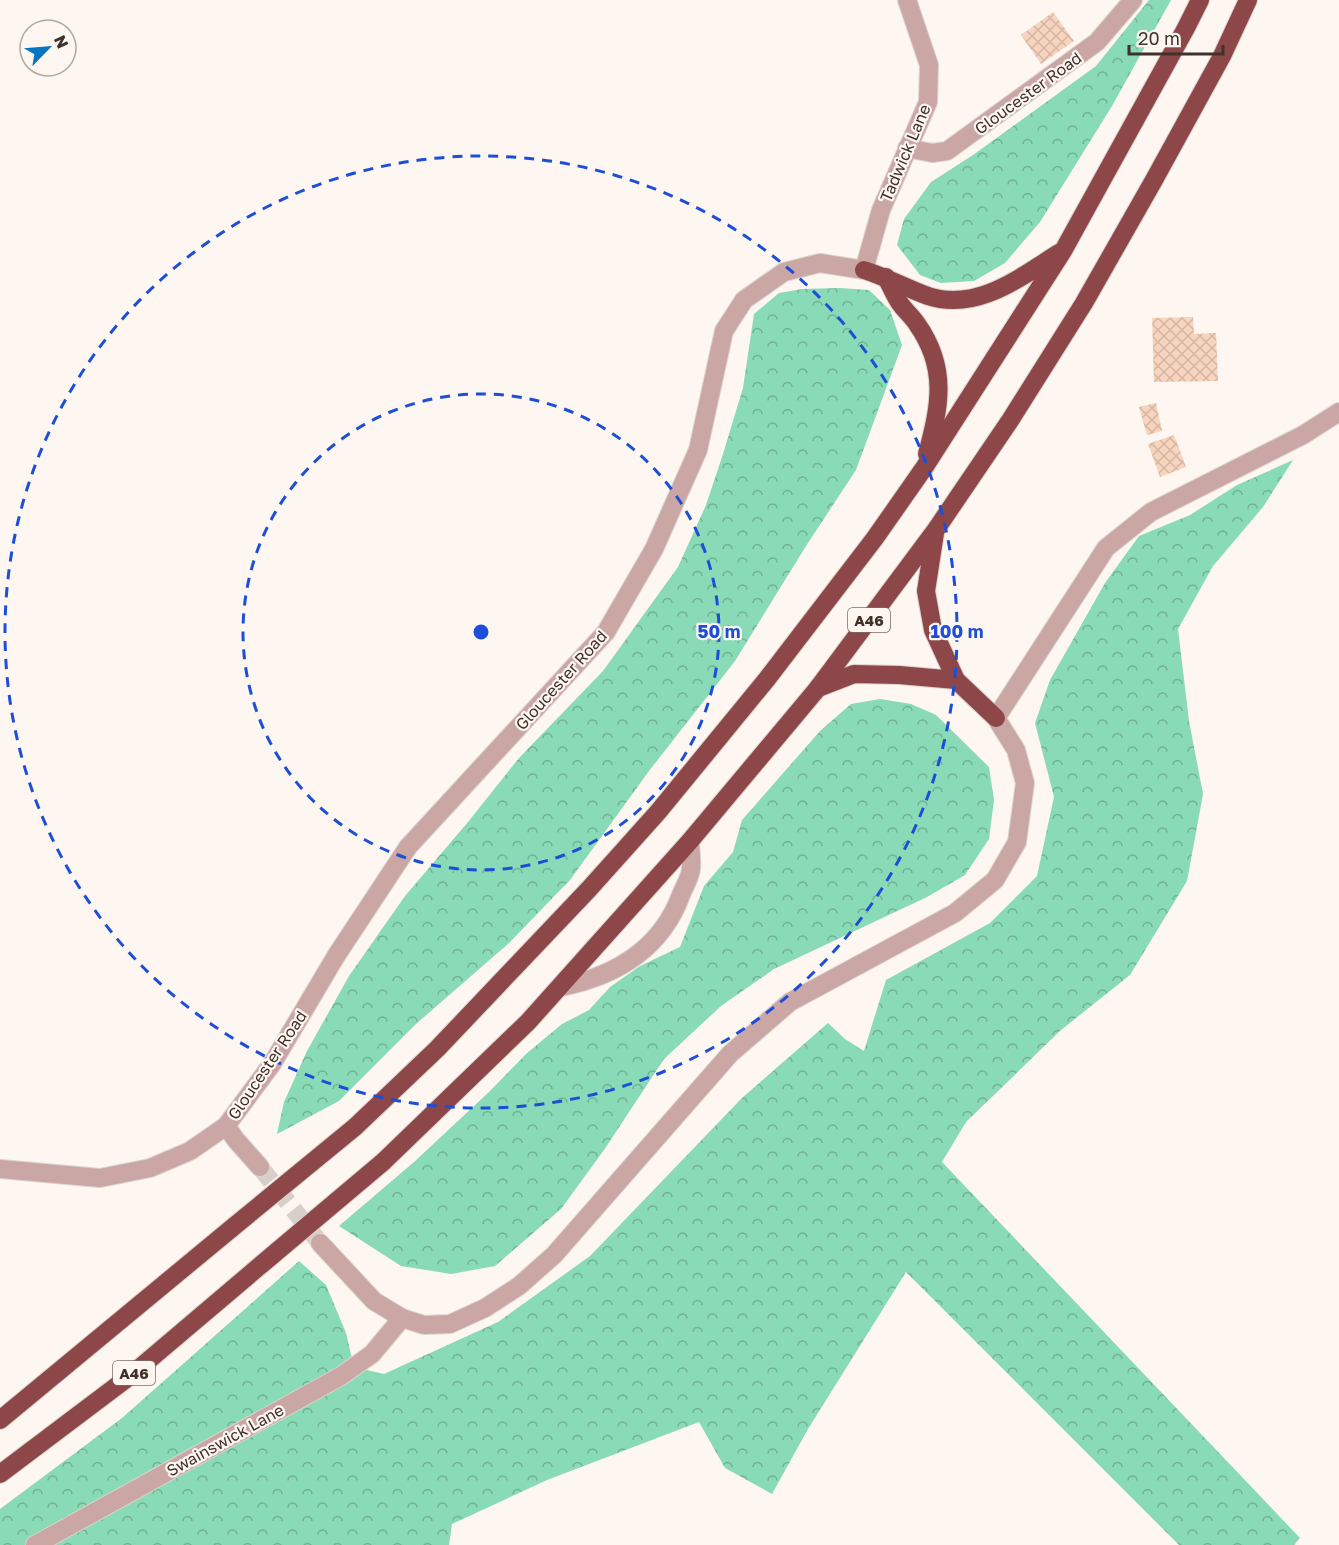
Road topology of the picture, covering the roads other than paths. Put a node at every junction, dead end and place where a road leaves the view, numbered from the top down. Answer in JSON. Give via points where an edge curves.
{"nodes":[{"id":1,"x":908,"y":0,"type":"edge"},
{"id":2,"x":1133,"y":0,"type":"edge"},
{"id":3,"x":1200,"y":0,"type":"edge"},
{"id":4,"x":1248,"y":0,"type":"edge"},
{"id":5,"x":907,"y":148,"type":"junction"},
{"id":6,"x":1063,"y":251,"type":"junction"},
{"id":7,"x":864,"y":270,"type":"junction"},
{"id":8,"x":886,"y":277,"type":"junction"},
{"id":9,"x":1339,"y":412,"type":"edge"},
{"id":10,"x":924,"y":468,"type":"junction"},
{"id":11,"x":935,"y":531,"type":"junction"},
{"id":12,"x":956,"y":680,"type":"junction"},
{"id":13,"x":818,"y":688,"type":"junction"},
{"id":14,"x":996,"y":718,"type":"junction"},
{"id":15,"x":690,"y":841,"type":"junction"},
{"id":16,"x":561,"y":987,"type":"junction"},
{"id":17,"x":226,"y":1126,"type":"junction"},
{"id":18,"x":260,"y":1167,"type":"tunnel mouth"},
{"id":19,"x":0,"y":1168,"type":"edge"},
{"id":20,"x":320,"y":1242,"type":"tunnel mouth"},
{"id":21,"x":402,"y":1318,"type":"junction"},
{"id":22,"x":0,"y":1419,"type":"edge"},
{"id":23,"x":0,"y":1474,"type":"edge"},
{"id":24,"x":35,"y":1545,"type":"edge"}],
"edges":[{"from":1,"to":5,"type":"street","name":"Tadwick Lane","via":[[929,65],[928,102]]},
{"from":2,"to":5,"type":"street","name":"Gloucester Road","via":[[1097,42],[966,138],[947,150],[932,153]]},
{"from":3,"to":6,"type":"highway","number":"A46"},
{"from":4,"to":11,"type":"highway","number":"A46","via":[[1222,56],[1084,303]]},
{"from":5,"to":7,"type":"street","name":"Tadwick Lane","via":[[881,210]]},
{"from":6,"to":8,"type":"highway","via":[[1003,288],[969,300],[930,296]]},
{"from":6,"to":10,"type":"highway","number":"A46"},
{"from":7,"to":8,"type":"highway"},
{"from":7,"to":17,"type":"street","name":"Gloucester Road","via":[[820,263],[784,272],[744,300],[724,331],[698,450],[654,549],[606,632],[408,847],[336,956],[272,1064]]},
{"from":8,"to":10,"type":"highway","via":[[929,344],[937,366],[936,419]]},
{"from":9,"to":14,"type":"street","via":[[1303,435],[1151,512],[1107,548]]},
{"from":10,"to":22,"type":"highway","number":"A46","bridge":true,"via":[[767,679],[658,812],[437,1049],[355,1127]]},
{"from":11,"to":12,"type":"highway","via":[[926,591],[933,630]]},
{"from":11,"to":13,"type":"highway","number":"A46"},
{"from":12,"to":13,"type":"highway","via":[[854,674]]},
{"from":12,"to":14,"type":"highway"},
{"from":13,"to":15,"type":"highway","number":"A46"},
{"from":14,"to":21,"type":"street","via":[[1016,750],[1025,783],[1017,842],[995,880],[955,913],[790,1002],[730,1054],[554,1255],[519,1286],[450,1324],[424,1325]]},
{"from":15,"to":16,"type":"highway","number":"A46"},
{"from":15,"to":16,"type":"street","via":[[691,870],[675,911],[650,945],[624,964],[588,981]]},
{"from":16,"to":23,"type":"highway","number":"A46","bridge":true,"via":[[383,1162],[129,1376]]},
{"from":17,"to":18,"type":"street","name":"Gloucester Road"},
{"from":17,"to":19,"type":"street","name":"Gloucester Road","via":[[190,1151],[150,1168],[100,1178]]},
{"from":20,"to":21,"type":"street","via":[[374,1301]]},
{"from":21,"to":24,"type":"street","name":"Swainswick Lane","via":[[372,1354],[341,1376]]}]}
